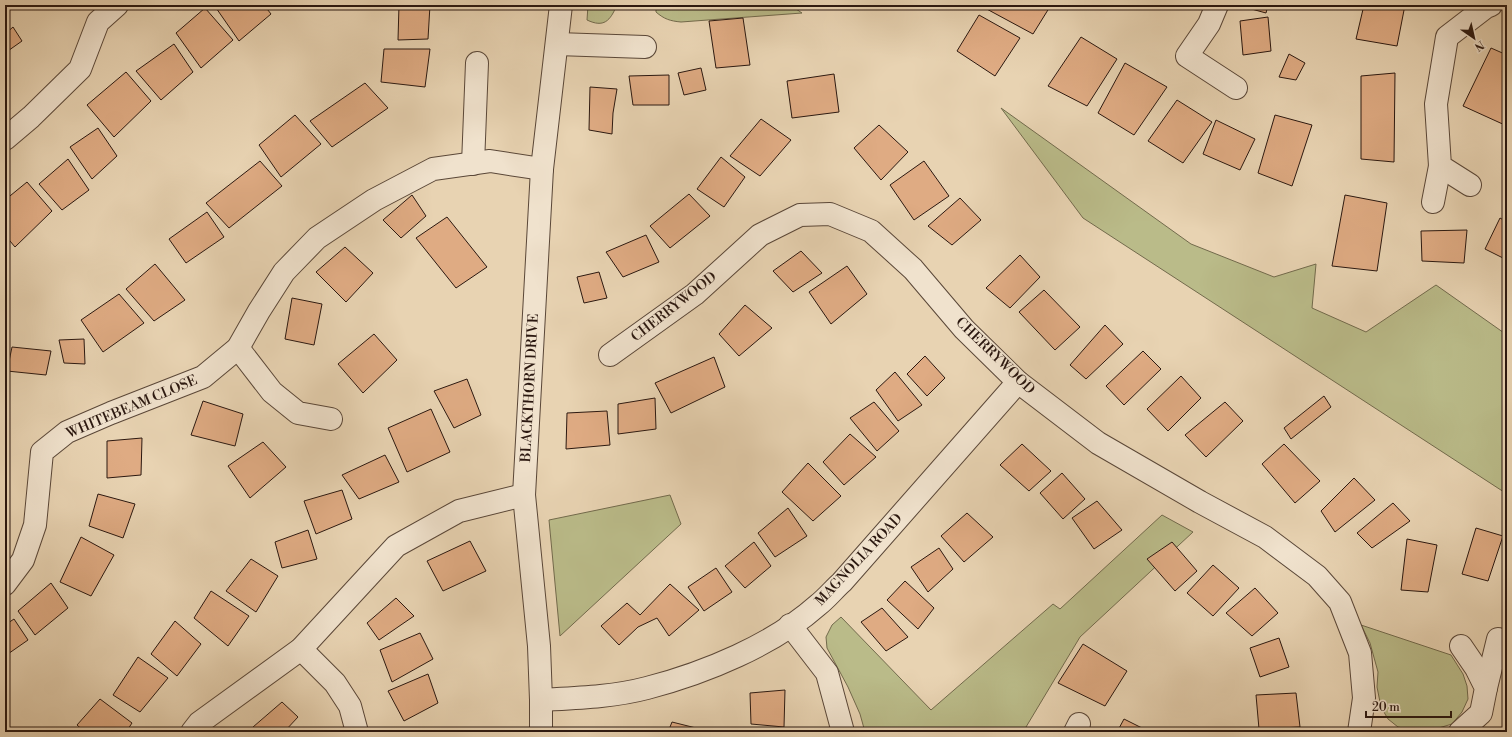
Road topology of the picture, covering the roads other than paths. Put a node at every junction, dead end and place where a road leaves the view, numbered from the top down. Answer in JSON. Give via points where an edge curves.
{"nodes":[{"id":1,"x":117,"y":5,"type":"edge"},
{"id":2,"x":562,"y":5,"type":"edge"},
{"id":3,"x":1217,"y":5,"type":"edge"},
{"id":4,"x":1491,"y":5,"type":"edge"},
{"id":5,"x":557,"y":44,"type":"junction"},
{"id":6,"x":645,"y":47,"type":"dead end"},
{"id":7,"x":477,"y":63,"type":"dead end"},
{"id":8,"x":1236,"y":88,"type":"dead end"},
{"id":9,"x":5,"y":139,"type":"edge"},
{"id":10,"x":473,"y":164,"type":"junction"},
{"id":11,"x":1440,"y":166,"type":"junction"},
{"id":12,"x":542,"y":169,"type":"junction"},
{"id":13,"x":1470,"y":185,"type":"dead end"},
{"id":14,"x":1433,"y":202,"type":"dead end"},
{"id":15,"x":238,"y":348,"type":"junction"},
{"id":16,"x":610,"y":355,"type":"dead end"},
{"id":17,"x":1018,"y":382,"type":"junction"},
{"id":18,"x":332,"y":419,"type":"dead end"},
{"id":19,"x":524,"y":495,"type":"junction"},
{"id":20,"x":5,"y":584,"type":"edge"},
{"id":21,"x":790,"y":625,"type":"junction"},
{"id":22,"x":1498,"y":638,"type":"dead end"},
{"id":23,"x":1461,"y":646,"type":"dead end"},
{"id":24,"x":301,"y":649,"type":"junction"},
{"id":25,"x":1486,"y":688,"type":"junction"},
{"id":26,"x":541,"y":700,"type":"junction"},
{"id":27,"x":192,"y":732,"type":"edge"},
{"id":28,"x":357,"y":732,"type":"edge"},
{"id":29,"x":541,"y":732,"type":"edge"},
{"id":30,"x":843,"y":732,"type":"edge"},
{"id":31,"x":1361,"y":732,"type":"edge"},
{"id":32,"x":1460,"y":732,"type":"edge"}],
"edges":[{"from":1,"to":9,"type":"street","via":[[98,22],[80,69]]},
{"from":2,"to":5,"type":"street","name":"BLACKTHORN DRIVE"},
{"from":3,"to":8,"type":"street","via":[[1209,24],[1187,56]]},
{"from":4,"to":11,"type":"street","via":[[1447,37],[1436,104]]},
{"from":5,"to":6,"type":"street"},
{"from":5,"to":12,"type":"street","name":"BLACKTHORN DRIVE"},
{"from":7,"to":10,"type":"street"},
{"from":10,"to":12,"type":"street","name":"WHITEBEAM CLOSE","via":[[490,161]]},
{"from":10,"to":15,"type":"street","name":"WHITEBEAM CLOSE","via":[[433,169],[374,200],[317,238],[284,272]]},
{"from":11,"to":13,"type":"street"},
{"from":11,"to":14,"type":"street"},
{"from":12,"to":19,"type":"street","name":"BLACKTHORN DRIVE"},
{"from":15,"to":18,"type":"street","via":[[272,392],[298,414]]},
{"from":15,"to":20,"type":"street","name":"WHITEBEAM CLOSE","via":[[203,378],[67,432],[42,452],[35,524],[23,560]]},
{"from":16,"to":17,"type":"street","name":"CHERRYWOOD","via":[[695,294],[760,235],[800,215],[830,214],[871,231],[913,269],[964,328]]},
{"from":17,"to":21,"type":"street","name":"MAGNOLIA ROAD","via":[[842,582],[818,606]]},
{"from":17,"to":31,"type":"street","name":"CHERRYWOOD","via":[[1098,443],[1265,537],[1317,576],[1340,602],[1360,653],[1364,698]]},
{"from":19,"to":24,"type":"street","via":[[459,511],[396,546]]},
{"from":19,"to":26,"type":"street","name":"BLACKTHORN DRIVE","via":[[539,646]]},
{"from":21,"to":26,"type":"street","name":"MAGNOLIA ROAD","via":[[768,641],[708,668],[646,688],[594,697]]},
{"from":21,"to":30,"type":"street","via":[[827,673]]},
{"from":22,"to":25,"type":"street"},
{"from":23,"to":25,"type":"street"},
{"from":24,"to":27,"type":"street","via":[[198,723]]},
{"from":24,"to":28,"type":"street","via":[[339,688],[350,706]]},
{"from":25,"to":32,"type":"street","via":[[1480,713]]},
{"from":26,"to":29,"type":"street","name":"BLACKTHORN DRIVE"}]}
